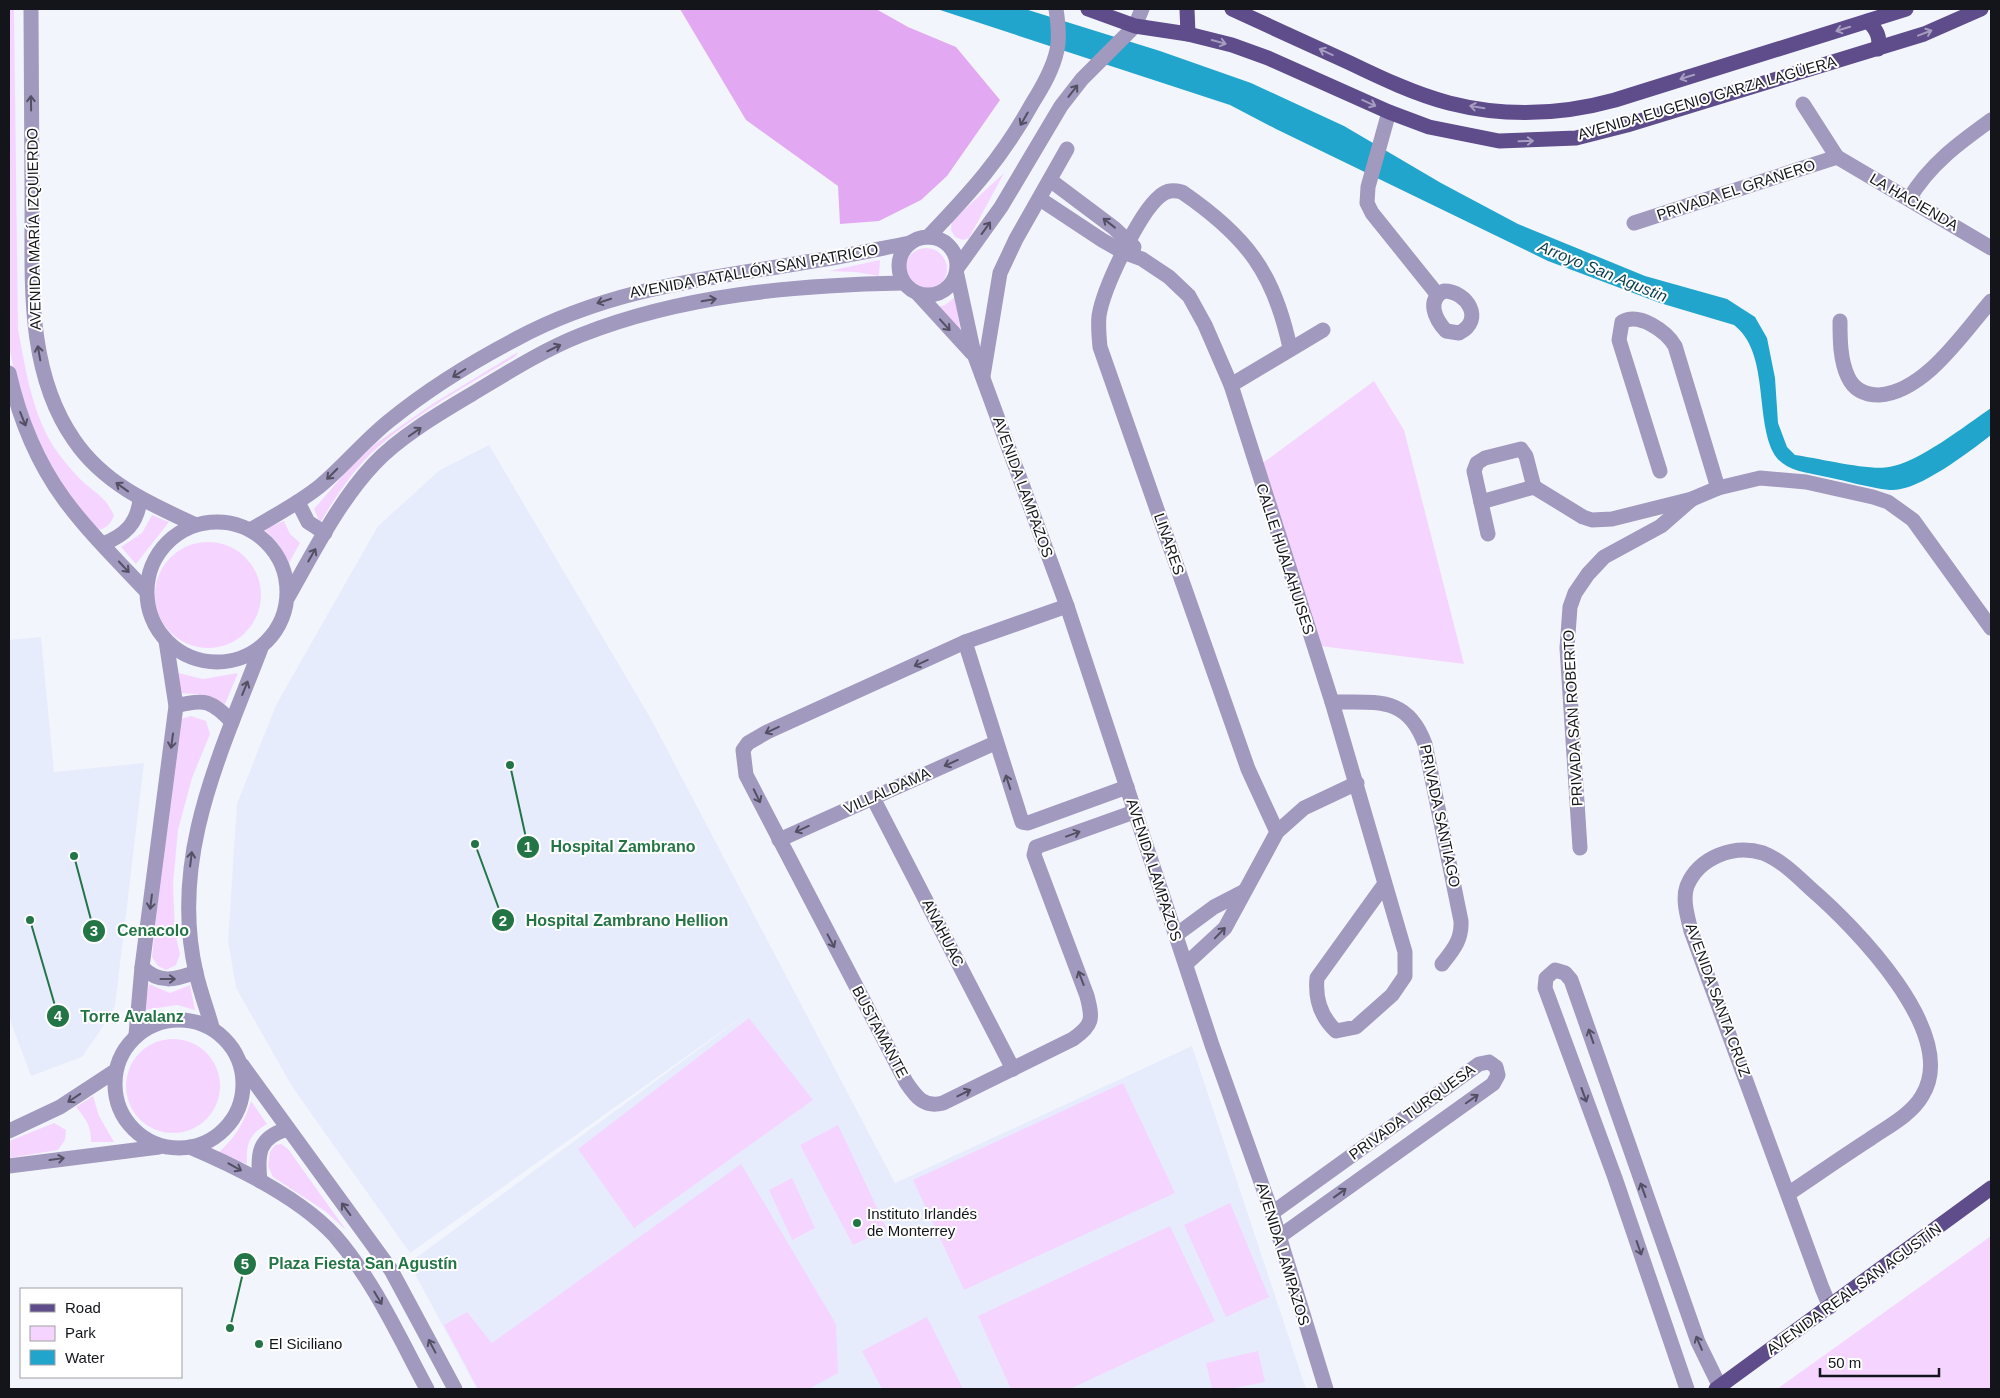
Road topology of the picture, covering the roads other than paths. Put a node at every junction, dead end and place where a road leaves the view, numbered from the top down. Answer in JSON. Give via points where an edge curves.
{"nodes":[{"id":1,"x":31,"y":9,"type":"edge"},
{"id":2,"x":1056,"y":9,"type":"edge"},
{"id":3,"x":1088,"y":9,"type":"edge"},
{"id":4,"x":1142,"y":9,"type":"edge"},
{"id":5,"x":1187,"y":9,"type":"edge"},
{"id":6,"x":1232,"y":9,"type":"edge"},
{"id":7,"x":1906,"y":9,"type":"edge"},
{"id":8,"x":1981,"y":9,"type":"edge"},
{"id":9,"x":1868,"y":21,"type":"junction"},
{"id":10,"x":1135,"y":26,"type":"junction"},
{"id":11,"x":1188,"y":34,"type":"junction"},
{"id":12,"x":1878,"y":49,"type":"junction"},
{"id":13,"x":1803,"y":104,"type":"dead end"},
{"id":14,"x":1389,"y":112,"type":"junction"},
{"id":15,"x":1991,"y":120,"type":"edge"},
{"id":16,"x":1067,"y":150,"type":"dead end"},
{"id":17,"x":1837,"y":157,"type":"junction"},
{"id":18,"x":1050,"y":180,"type":"junction"},
{"id":19,"x":1040,"y":199,"type":"junction"},
{"id":20,"x":1909,"y":199,"type":"junction"},
{"id":21,"x":1634,"y":223,"type":"dead end"},
{"id":22,"x":928,"y":237,"type":"junction"},
{"id":23,"x":910,"y":243,"type":"junction"},
{"id":24,"x":1126,"y":246,"type":"junction"},
{"id":25,"x":1991,"y":248,"type":"edge"},
{"id":26,"x":957,"y":271,"type":"junction"},
{"id":27,"x":903,"y":283,"type":"junction"},
{"id":28,"x":919,"y":294,"type":"junction"},
{"id":29,"x":1437,"y":294,"type":"dead end"},
{"id":30,"x":1991,"y":301,"type":"edge"},
{"id":31,"x":1840,"y":321,"type":"dead end"},
{"id":32,"x":1322,"y":330,"type":"dead end"},
{"id":33,"x":1290,"y":348,"type":"junction"},
{"id":34,"x":974,"y":354,"type":"junction"},
{"id":35,"x":9,"y":373,"type":"edge"},
{"id":36,"x":982,"y":378,"type":"junction"},
{"id":37,"x":1231,"y":385,"type":"junction"},
{"id":38,"x":1660,"y":471,"type":"dead end"},
{"id":39,"x":1534,"y":487,"type":"junction"},
{"id":40,"x":1718,"y":488,"type":"junction"},
{"id":41,"x":1692,"y":498,"type":"junction"},
{"id":42,"x":140,"y":500,"type":"junction"},
{"id":43,"x":298,"y":502,"type":"junction"},
{"id":44,"x":1481,"y":502,"type":"junction"},
{"id":45,"x":196,"y":525,"type":"junction"},
{"id":46,"x":250,"y":530,"type":"junction"},
{"id":47,"x":325,"y":533,"type":"junction"},
{"id":48,"x":1488,"y":534,"type":"dead end"},
{"id":49,"x":103,"y":544,"type":"junction"},
{"id":50,"x":146,"y":591,"type":"junction"},
{"id":51,"x":288,"y":597,"type":"junction"},
{"id":52,"x":1067,"y":606,"type":"junction"},
{"id":53,"x":1991,"y":628,"type":"edge"},
{"id":54,"x":166,"y":641,"type":"junction"},
{"id":55,"x":965,"y":642,"type":"junction"},
{"id":56,"x":261,"y":648,"type":"junction"},
{"id":57,"x":1332,"y":702,"type":"junction"},
{"id":58,"x":176,"y":706,"type":"junction"},
{"id":59,"x":232,"y":722,"type":"junction"},
{"id":60,"x":995,"y":743,"type":"junction"},
{"id":61,"x":1357,"y":783,"type":"junction"},
{"id":62,"x":1126,"y":787,"type":"junction"},
{"id":63,"x":873,"y":798,"type":"junction"},
{"id":64,"x":1134,"y":812,"type":"junction"},
{"id":65,"x":1277,"y":832,"type":"junction"},
{"id":66,"x":779,"y":840,"type":"junction"},
{"id":67,"x":1580,"y":848,"type":"dead end"},
{"id":68,"x":1384,"y":884,"type":"junction"},
{"id":69,"x":1243,"y":892,"type":"junction"},
{"id":70,"x":1176,"y":935,"type":"junction"},
{"id":71,"x":1186,"y":964,"type":"junction"},
{"id":72,"x":1442,"y":964,"type":"dead end"},
{"id":73,"x":142,"y":967,"type":"junction"},
{"id":74,"x":196,"y":972,"type":"junction"},
{"id":75,"x":212,"y":1027,"type":"junction"},
{"id":76,"x":136,"y":1035,"type":"junction"},
{"id":77,"x":241,"y":1064,"type":"junction"},
{"id":78,"x":1012,"y":1069,"type":"junction"},
{"id":79,"x":115,"y":1071,"type":"junction"},
{"id":80,"x":288,"y":1129,"type":"junction"},
{"id":81,"x":1388,"y":1129,"type":"junction"},
{"id":82,"x":9,"y":1131,"type":"edge"},
{"id":83,"x":160,"y":1147,"type":"junction"},
{"id":84,"x":190,"y":1147,"type":"junction"},
{"id":85,"x":1401,"y":1149,"type":"junction"},
{"id":86,"x":9,"y":1166,"type":"edge"},
{"id":87,"x":1636,"y":1170,"type":"junction"},
{"id":88,"x":1615,"y":1178,"type":"junction"},
{"id":89,"x":260,"y":1182,"type":"junction"},
{"id":90,"x":1991,"y":1188,"type":"edge"},
{"id":91,"x":1788,"y":1194,"type":"junction"},
{"id":92,"x":1272,"y":1213,"type":"junction"},
{"id":93,"x":1279,"y":1237,"type":"junction"},
{"id":94,"x":1830,"y":1308,"type":"junction"},
{"id":95,"x":1718,"y":1388,"type":"edge"},
{"id":96,"x":426,"y":1389,"type":"edge"},
{"id":97,"x":455,"y":1389,"type":"edge"},
{"id":98,"x":1326,"y":1389,"type":"edge"},
{"id":99,"x":1687,"y":1389,"type":"edge"}],
"edges":[{"from":42,"to":1,"type":"street","name":"AVENIDA MARÍA IZQUIERDO","one_way":true,"via":[[104,473],[74,441],[42,370],[33,312]]},
{"from":2,"to":22,"type":"street","one_way":true,"via":[[1057,51],[1042,88],[987,174]]},
{"from":3,"to":10,"type":"main road","name":"AVENIDA EUGENIO GARZA LAGÜERA"},
{"from":4,"to":10,"type":"street"},
{"from":5,"to":11,"type":"main road"},
{"from":9,"to":6,"type":"main road","name":"AVENIDA EUGENIO GARZA LAGÜERA","one_way":true,"via":[[1615,100],[1532,113],[1439,100],[1372,74]]},
{"from":7,"to":9,"type":"main road","name":"AVENIDA EUGENIO GARZA LAGÜERA"},
{"from":12,"to":8,"type":"main road","name":"AVENIDA EUGENIO GARZA LAGÜERA","one_way":true,"via":[[1924,34]]},
{"from":9,"to":12,"type":"main road","via":[[1876,30]]},
{"from":10,"to":11,"type":"main road","name":"AVENIDA EUGENIO GARZA LAGÜERA"},
{"from":26,"to":10,"type":"street","one_way":true,"via":[[1001,207],[1061,106],[1082,79]]},
{"from":11,"to":14,"type":"main road","name":"AVENIDA EUGENIO GARZA LAGÜERA","one_way":true,"via":[[1268,58]]},
{"from":14,"to":12,"type":"main road","name":"AVENIDA EUGENIO GARZA LAGÜERA","one_way":true,"via":[[1429,127],[1499,141],[1576,138]]},
{"from":13,"to":17,"type":"street"},
{"from":14,"to":29,"type":"street","via":[[1368,187],[1367,204]]},
{"from":15,"to":20,"type":"street","via":[[1935,163]]},
{"from":16,"to":18,"type":"street"},
{"from":17,"to":20,"type":"street","name":"LA HACIENDA"},
{"from":17,"to":21,"type":"street","name":"PRIVADA EL GRANERO"},
{"from":18,"to":19,"type":"street"},
{"from":24,"to":18,"type":"street","name":"CALLE HUALAHUISES","one_way":true},
{"from":19,"to":24,"type":"street","name":"CALLE HUALAHUISES"},
{"from":19,"to":36,"type":"street","via":[[1000,273]]},
{"from":20,"to":25,"type":"street","name":"LA HACIENDA"},
{"from":22,"to":23,"type":"street"},
{"from":22,"to":26,"type":"street","via":[[948,244],[955,254]]},
{"from":23,"to":27,"type":"street","via":[[901,254],[898,269]]},
{"from":23,"to":43,"type":"street","name":"AVENIDA BATALLÓN SAN PATRICIO","one_way":true,"via":[[714,276],[600,302],[516,339],[427,394],[390,420],[321,485]]},
{"from":24,"to":33,"type":"street","name":"LINARES","via":[[1161,194],[1172,190],[1186,195],[1246,246],[1259,264],[1278,299]]},
{"from":24,"to":37,"type":"street","name":"CALLE HUALAHUISES","via":[[1169,277],[1188,296],[1205,325]]},
{"from":24,"to":65,"type":"street","name":"LINARES","via":[[1099,316],[1100,347],[1248,769]]},
{"from":26,"to":28,"type":"street","via":[[943,292],[928,296]]},
{"from":26,"to":34,"type":"street","name":"AVENIDA LAMPAZOS"},
{"from":27,"to":28,"type":"street"},
{"from":47,"to":27,"type":"street","name":"AVENIDA BATALLÓN SAN PATRICIO","one_way":true,"via":[[374,464],[396,445],[507,372],[579,335],[661,309],[714,299],[839,284]]},
{"from":28,"to":34,"type":"street","name":"AVENIDA LAMPAZOS","one_way":true},
{"from":30,"to":31,"type":"street","via":[[1927,372],[1904,388],[1884,394],[1861,392],[1849,379],[1841,351]]},
{"from":32,"to":33,"type":"street"},
{"from":33,"to":37,"type":"street"},
{"from":34,"to":36,"type":"street","name":"AVENIDA LAMPAZOS"},
{"from":35,"to":49,"type":"street","one_way":true,"via":[[20,414],[51,479]]},
{"from":36,"to":52,"type":"street","name":"AVENIDA LAMPAZOS"},
{"from":37,"to":57,"type":"street","name":"CALLE HUALAHUISES"},
{"from":38,"to":40,"type":"street","via":[[1619,340],[1622,322],[1629,318],[1662,331],[1675,346]]},
{"from":39,"to":41,"type":"street","name":"PRIVADA SAN ROBERTO","via":[[1592,520],[1612,519]]},
{"from":39,"to":44,"type":"street"},
{"from":39,"to":44,"type":"street","via":[[1525,453],[1521,449],[1513,449],[1480,460],[1474,466]]},
{"from":40,"to":41,"type":"street","name":"PRIVADA SAN ROBERTO"},
{"from":40,"to":53,"type":"street","name":"PRIVADA SAN ROBERTO","via":[[1760,478],[1786,479],[1888,502],[1913,520]]},
{"from":41,"to":67,"type":"street","name":"PRIVADA SAN ROBERTO","via":[[1661,526],[1618,547],[1595,565],[1575,593],[1570,607],[1567,648]]},
{"from":42,"to":45,"type":"street","name":"AVENIDA MARÍA IZQUIERDO"},
{"from":42,"to":49,"type":"street","via":[[133,525]]},
{"from":43,"to":46,"type":"street","name":"AVENIDA BATALLÓN SAN PATRICIO"},
{"from":43,"to":47,"type":"street","via":[[308,522]]},
{"from":44,"to":48,"type":"street"},
{"from":45,"to":46,"type":"street","via":[[233,525]]},
{"from":45,"to":50,"type":"street","via":[[168,542],[158,553],[150,568]]},
{"from":46,"to":51,"type":"street","via":[[262,536],[278,558]]},
{"from":51,"to":47,"type":"street","name":"AVENIDA BATALLÓN SAN PATRICIO","one_way":true},
{"from":49,"to":50,"type":"street","one_way":true},
{"from":50,"to":54,"type":"street","via":[[151,618]]},
{"from":51,"to":56,"type":"street","via":[[283,616]]},
{"from":52,"to":55,"type":"street","name":"BUSTAMANTE"},
{"from":52,"to":62,"type":"street","name":"AVENIDA LAMPAZOS"},
{"from":54,"to":56,"type":"street","via":[[201,659],[240,657]]},
{"from":54,"to":58,"type":"street"},
{"from":55,"to":60,"type":"street"},
{"from":55,"to":66,"type":"street","name":"BUSTAMANTE","one_way":true,"via":[[748,743],[743,750],[744,766]]},
{"from":59,"to":56,"type":"street","one_way":true},
{"from":57,"to":61,"type":"street","name":"CALLE HUALAHUISES"},
{"from":57,"to":72,"type":"street","name":"PRIVADA SANTIAGO","via":[[1386,704],[1407,714],[1420,731],[1461,921],[1459,942]]},
{"from":58,"to":59,"type":"street","via":[[195,701],[211,703]]},
{"from":58,"to":73,"type":"street","one_way":true},
{"from":74,"to":59,"type":"street","one_way":true,"via":[[188,903],[194,836]]},
{"from":62,"to":60,"type":"street","one_way":true,"via":[[1028,823],[1022,822]]},
{"from":60,"to":63,"type":"street","name":"VILLALDAMA","one_way":true},
{"from":61,"to":65,"type":"street","via":[[1304,808]]},
{"from":61,"to":68,"type":"street","name":"CALLE HUALAHUISES"},
{"from":62,"to":64,"type":"street","name":"AVENIDA LAMPAZOS"},
{"from":63,"to":66,"type":"street","name":"VILLALDAMA","one_way":true},
{"from":63,"to":78,"type":"street","name":"ANAHUAC"},
{"from":64,"to":70,"type":"street","name":"AVENIDA LAMPAZOS"},
{"from":78,"to":64,"type":"street","name":"BUSTAMANTE","one_way":true,"via":[[1073,1039],[1089,1025],[1091,1016],[1088,996],[1034,850]]},
{"from":65,"to":69,"type":"street"},
{"from":66,"to":78,"type":"street","name":"BUSTAMANTE","one_way":true,"via":[[906,1082],[919,1100],[931,1105],[943,1103]]},
{"from":68,"to":68,"type":"street","name":"CALLE HUALAHUISES","via":[[1317,978],[1316,995],[1320,1008],[1336,1031],[1346,1031],[1365,1021],[1388,1000],[1405,976],[1405,952]]},
{"from":69,"to":70,"type":"street"},
{"from":71,"to":69,"type":"street","one_way":true,"via":[[1225,928]]},
{"from":70,"to":71,"type":"street","name":"AVENIDA LAMPAZOS"},
{"from":71,"to":92,"type":"street","name":"AVENIDA LAMPAZOS"},
{"from":73,"to":74,"type":"street","one_way":true,"via":[[155,978],[164,980]]},
{"from":73,"to":76,"type":"street"},
{"from":74,"to":75,"type":"street"},
{"from":75,"to":76,"type":"street","via":[[190,1020],[171,1021]]},
{"from":75,"to":77,"type":"street","via":[[230,1043]]},
{"from":76,"to":79,"type":"street","via":[[119,1057]]},
{"from":77,"to":80,"type":"street"},
{"from":77,"to":84,"type":"street","via":[[244,1092],[226,1128]]},
{"from":79,"to":82,"type":"street","one_way":true,"via":[[60,1107]]},
{"from":79,"to":83,"type":"street","via":[[116,1096],[121,1113],[136,1132]]},
{"from":80,"to":89,"type":"street","via":[[272,1134],[264,1142],[258,1160]]},
{"from":97,"to":80,"type":"street","one_way":true,"via":[[391,1270]]},
{"from":81,"to":85,"type":"street"},
{"from":85,"to":81,"type":"street","name":"PRIVADA TURQUESA","one_way":true,"via":[[1493,1084],[1498,1074],[1496,1067],[1490,1062],[1479,1064]]},
{"from":81,"to":92,"type":"street","name":"PRIVADA TURQUESA"},
{"from":83,"to":84,"type":"street"},
{"from":86,"to":83,"type":"street","one_way":true},
{"from":84,"to":89,"type":"street","one_way":true},
{"from":93,"to":85,"type":"street","name":"PRIVADA TURQUESA","one_way":true},
{"from":87,"to":88,"type":"street"},
{"from":87,"to":88,"type":"street","one_way":true,"via":[[1572,980],[1555,970],[1546,978],[1545,988]]},
{"from":95,"to":87,"type":"street","one_way":true,"via":[[1698,1342]]},
{"from":88,"to":99,"type":"street","one_way":true},
{"from":89,"to":96,"type":"street","one_way":true,"via":[[310,1213],[334,1236],[382,1305]]},
{"from":90,"to":94,"type":"main road","name":"AVENIDA REAL SAN AGUSTÍN"},
{"from":91,"to":91,"type":"street","name":"AVENIDA SANTA CRUZ","via":[[1691,931],[1686,906],[1687,887],[1703,864],[1721,853],[1741,849],[1763,854],[1786,867],[1844,918],[1889,969],[1919,1022],[1930,1054],[1930,1074],[1922,1096],[1904,1115]]},
{"from":91,"to":94,"type":"street","name":"AVENIDA SANTA CRUZ"},
{"from":92,"to":93,"type":"street","name":"AVENIDA LAMPAZOS"},
{"from":93,"to":98,"type":"street","name":"AVENIDA LAMPAZOS"},
{"from":94,"to":95,"type":"main road","name":"AVENIDA REAL SAN AGUSTÍN"}]}
